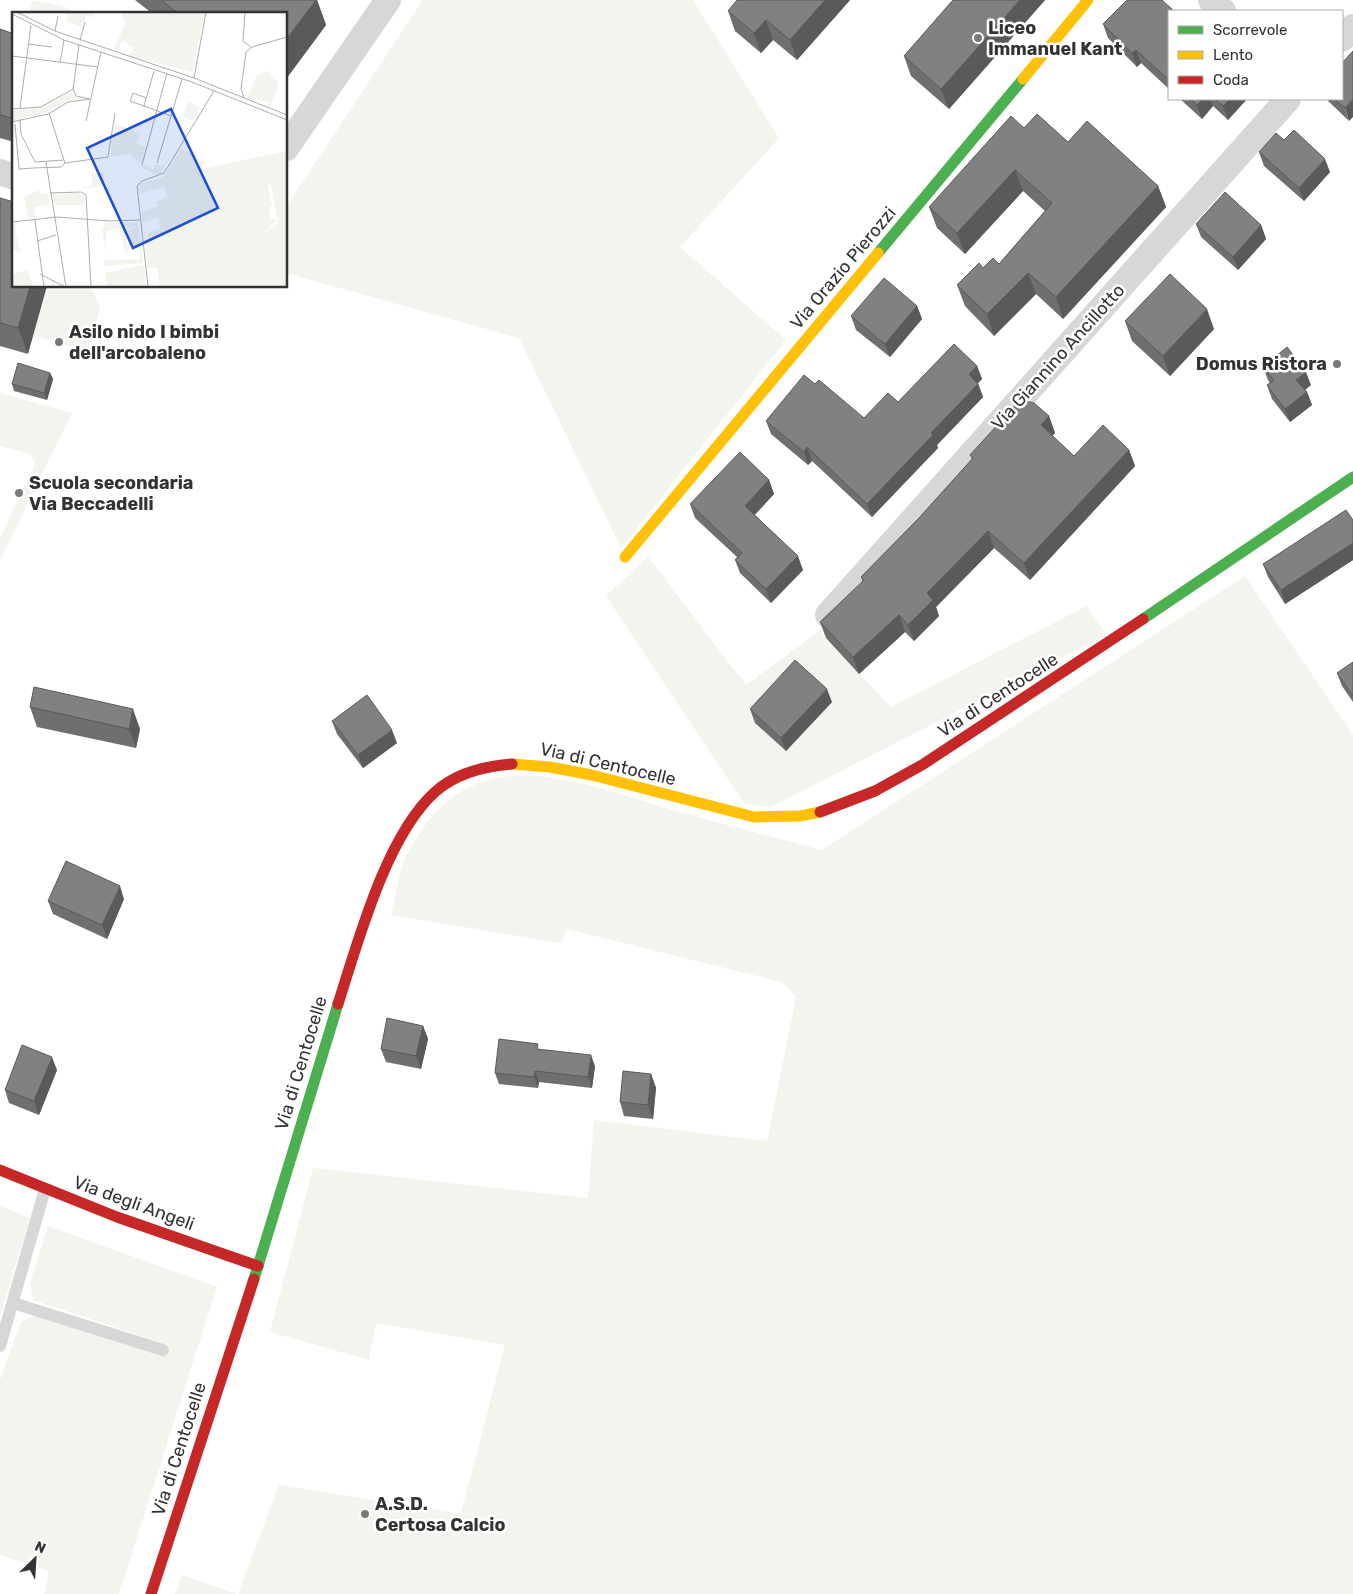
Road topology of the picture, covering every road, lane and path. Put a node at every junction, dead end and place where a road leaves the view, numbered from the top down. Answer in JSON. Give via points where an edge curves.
{"nodes":[{"id":1,"x":388,"y":0,"type":"edge"},
{"id":2,"x":1088,"y":0,"type":"edge"},
{"id":3,"x":1211,"y":0,"type":"edge"},
{"id":4,"x":1222,"y":10,"type":"edge"},
{"id":5,"x":1353,"y":27,"type":"edge"},
{"id":6,"x":1343,"y":38,"type":"edge"},
{"id":7,"x":1287,"y":100,"type":"edge"},
{"id":8,"x":288,"y":145,"type":"edge"},
{"id":9,"x":1353,"y":476,"type":"edge"},
{"id":10,"x":625,"y":557,"type":"dead end"},
{"id":11,"x":828,"y":615,"type":"edge"},
{"id":12,"x":0,"y":1170,"type":"edge"},
{"id":13,"x":45,"y":1189,"type":"junction"},
{"id":14,"x":258,"y":1266,"type":"junction"},
{"id":15,"x":13,"y":1303,"type":"junction"},
{"id":16,"x":0,"y":1346,"type":"edge"},
{"id":17,"x":163,"y":1350,"type":"dead end"},
{"id":18,"x":151,"y":1594,"type":"edge"}],
"edges":[{"from":1,"to":8,"type":"street"},
{"from":2,"to":10,"type":"street","name":"Via Orazio Pierozzi"},
{"from":3,"to":4,"type":"street"},
{"from":5,"to":6,"type":"street"},
{"from":7,"to":11,"type":"street","name":"Via Giannino Ancillotto"},
{"from":9,"to":14,"type":"street","name":"Via di Centocelle","via":[[967,737],[860,799],[824,811],[770,819],[527,764],[484,768],[450,780],[424,804],[410,824],[371,907],[330,1026]]},
{"from":12,"to":13,"type":"street","name":"Via degli Angeli"},
{"from":13,"to":14,"type":"street","name":"Via degli Angeli"},
{"from":13,"to":15,"type":"lane"},
{"from":14,"to":18,"type":"street","name":"Via di Centocelle"},
{"from":15,"to":16,"type":"lane"},
{"from":15,"to":17,"type":"lane"}]}
